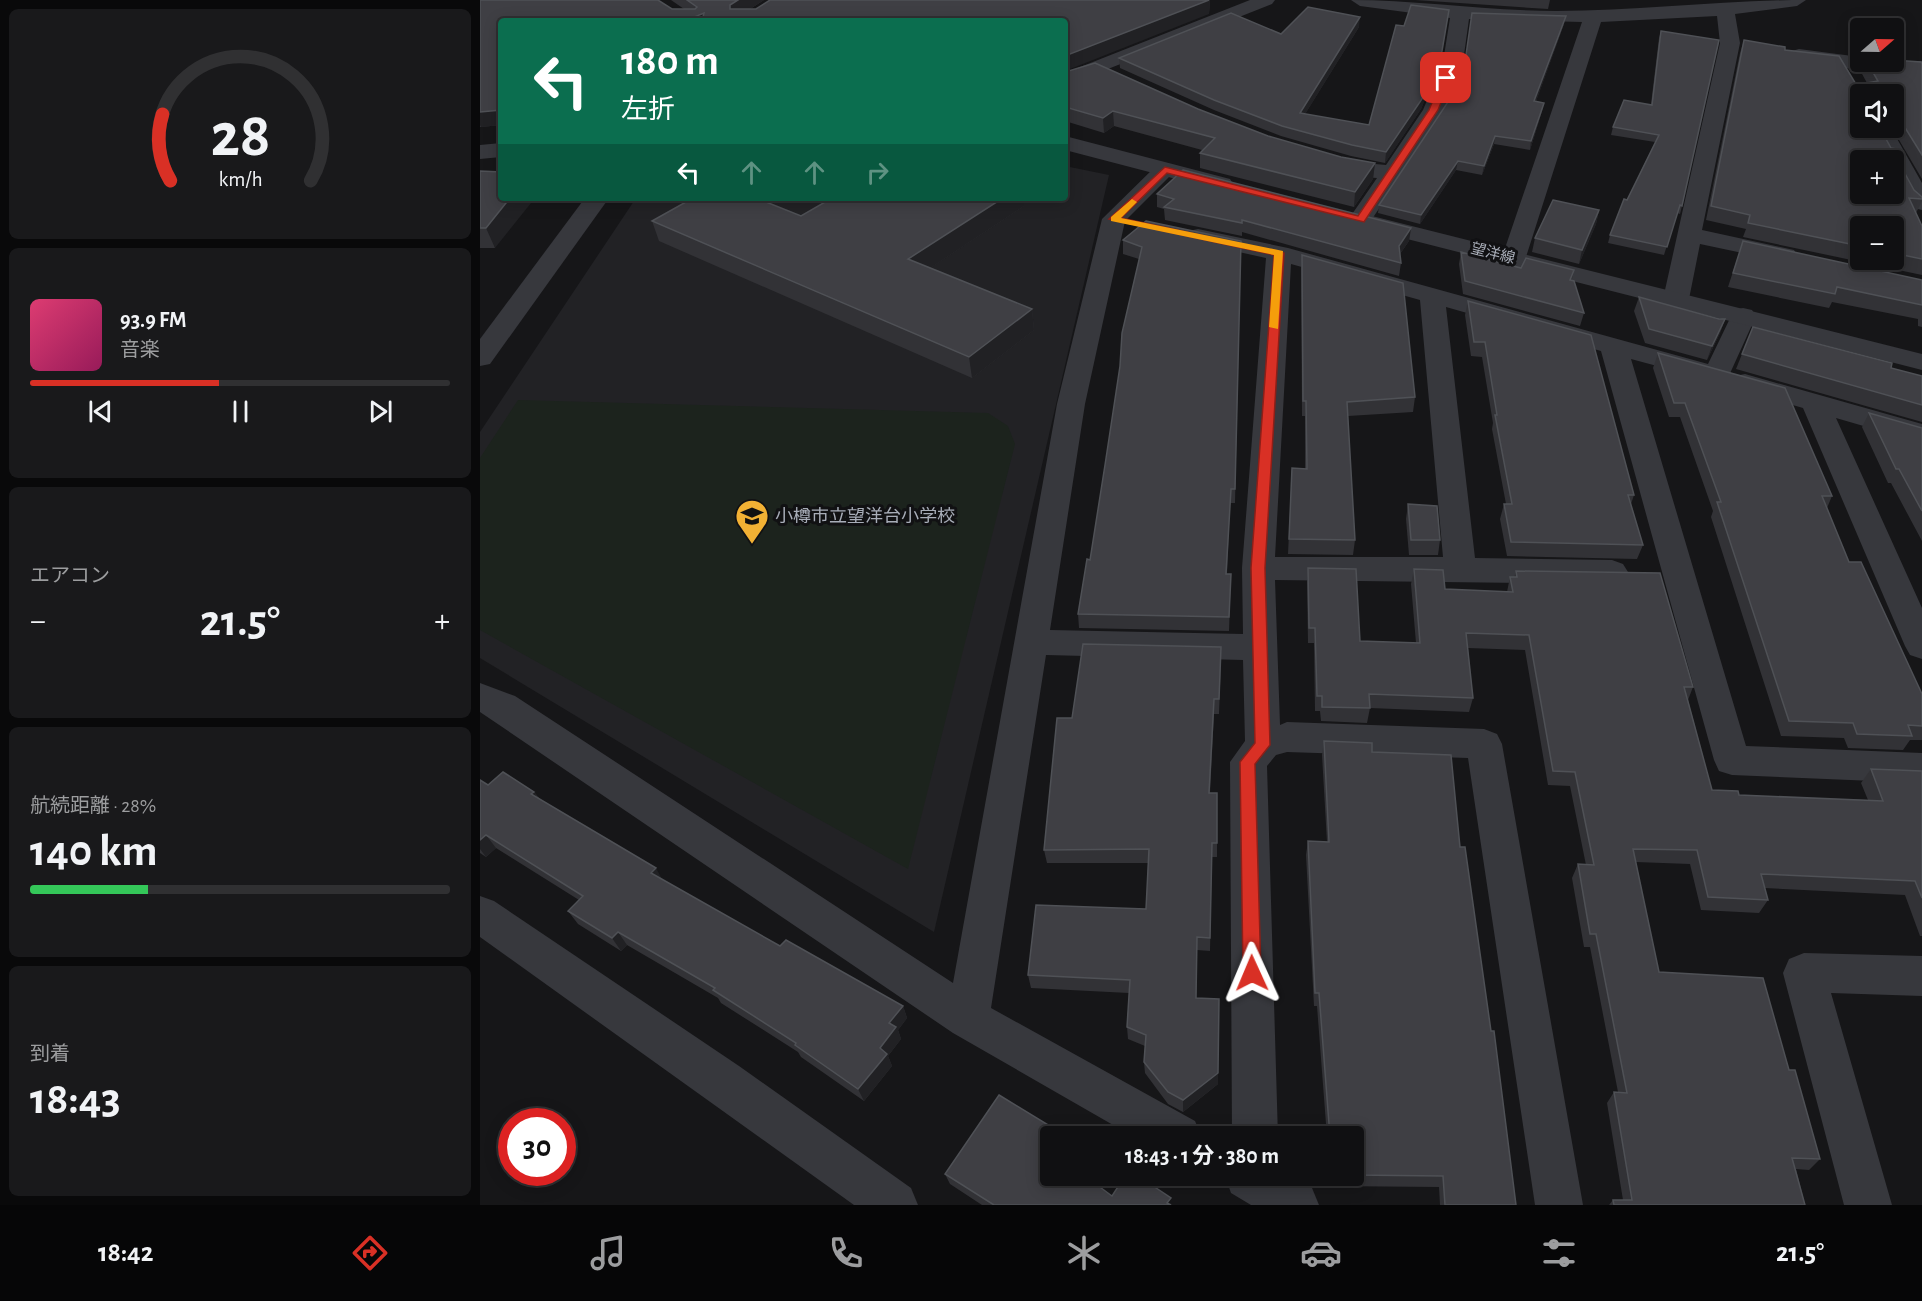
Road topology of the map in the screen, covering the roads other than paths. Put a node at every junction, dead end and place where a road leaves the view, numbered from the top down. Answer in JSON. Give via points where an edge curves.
{"nodes":[{"id":1,"x":1266,"y":0,"type":"edge"},
{"id":2,"x":1360,"y":0,"type":"edge"},
{"id":3,"x":1797,"y":0,"type":"edge"},
{"id":4,"x":1725,"y":9,"type":"junction"},
{"id":5,"x":1460,"y":14,"type":"junction"},
{"id":6,"x":1593,"y":16,"type":"junction"},
{"id":7,"x":1730,"y":43,"type":"junction"},
{"id":8,"x":1753,"y":47,"type":"edge"},
{"id":9,"x":1775,"y":51,"type":"edge"},
{"id":10,"x":1843,"y":62,"type":"junction"},
{"id":11,"x":1922,"y":67,"type":"edge"},
{"id":12,"x":1098,"y":68,"type":"junction"},
{"id":13,"x":1068,"y":79,"type":"edge"},
{"id":14,"x":1128,"y":82,"type":"edge"},
{"id":15,"x":1856,"y":84,"type":"edge"},
{"id":16,"x":1886,"y":138,"type":"edge"},
{"id":17,"x":1068,"y":144,"type":"edge"},
{"id":18,"x":498,"y":150,"type":"edge"},
{"id":19,"x":480,"y":152,"type":"edge"},
{"id":20,"x":1307,"y":153,"type":"edge"},
{"id":21,"x":1165,"y":170,"type":"junction"},
{"id":22,"x":1393,"y":172,"type":"junction"},
{"id":23,"x":1245,"y":190,"type":"edge"},
{"id":24,"x":595,"y":201,"type":"edge"},
{"id":25,"x":1922,"y":203,"type":"edge"},
{"id":26,"x":1180,"y":233,"type":"edge"},
{"id":27,"x":1691,"y":235,"type":"junction"},
{"id":28,"x":1279,"y":253,"type":"junction"},
{"id":29,"x":1514,"y":258,"type":"junction"},
{"id":30,"x":1806,"y":260,"type":"edge"},
{"id":31,"x":1432,"y":296,"type":"junction"},
{"id":32,"x":1676,"y":299,"type":"junction"},
{"id":33,"x":1743,"y":316,"type":"junction"},
{"id":34,"x":1614,"y":348,"type":"junction"},
{"id":35,"x":480,"y":358,"type":"edge"},
{"id":36,"x":1922,"y":362,"type":"edge"},
{"id":37,"x":1717,"y":374,"type":"junction"},
{"id":38,"x":1814,"y":401,"type":"junction"},
{"id":39,"x":1922,"y":434,"type":"edge"},
{"id":40,"x":1258,"y":568,"type":"junction"},
{"id":41,"x":1460,"y":569,"type":"junction"},
{"id":42,"x":1680,"y":574,"type":"junction"},
{"id":43,"x":1031,"y":642,"type":"junction"},
{"id":44,"x":1922,"y":646,"type":"edge"},
{"id":45,"x":1260,"y":647,"type":"junction"},
{"id":46,"x":480,"y":697,"type":"edge"},
{"id":47,"x":1263,"y":745,"type":"junction"},
{"id":48,"x":1922,"y":768,"type":"edge"},
{"id":49,"x":480,"y":914,"type":"edge"},
{"id":50,"x":1922,"y":976,"type":"edge"},
{"id":51,"x":968,"y":1018,"type":"junction"},
{"id":52,"x":1159,"y":1126,"type":"edge"},
{"id":53,"x":1253,"y":1126,"type":"edge"},
{"id":54,"x":1274,"y":1186,"type":"edge"},
{"id":55,"x":894,"y":1205,"type":"edge"},
{"id":56,"x":1295,"y":1205,"type":"edge"},
{"id":57,"x":1559,"y":1205,"type":"edge"},
{"id":58,"x":1869,"y":1205,"type":"edge"}],
"edges":[{"from":1,"to":12,"type":"street"},
{"from":2,"to":5,"type":"street"},
{"from":3,"to":4,"type":"street"},
{"from":4,"to":6,"type":"street"},
{"from":4,"to":7,"type":"street"},
{"from":5,"to":6,"type":"street"},
{"from":5,"to":22,"type":"street","via":[[1453,62],[1434,110]]},
{"from":6,"to":29,"type":"street"},
{"from":7,"to":8,"type":"street"},
{"from":7,"to":27,"type":"street"},
{"from":9,"to":10,"type":"street"},
{"from":10,"to":11,"type":"street"},
{"from":10,"to":15,"type":"street"},
{"from":12,"to":13,"type":"street"},
{"from":12,"to":14,"type":"street"},
{"from":16,"to":25,"type":"street"},
{"from":17,"to":21,"type":"street"},
{"from":18,"to":19,"type":"street"},
{"from":20,"to":22,"type":"street","via":[[1349,168]]},
{"from":21,"to":23,"type":"street"},
{"from":21,"to":43,"type":"street","via":[[1125,221],[1071,404]]},
{"from":22,"to":29,"type":"street","name":"望洋線","via":[[1349,217]]},
{"from":24,"to":35,"type":"street"},
{"from":26,"to":28,"type":"street"},
{"from":27,"to":30,"type":"street"},
{"from":27,"to":32,"type":"street"},
{"from":28,"to":31,"type":"street"},
{"from":28,"to":40,"type":"street"},
{"from":29,"to":32,"type":"street","name":"望洋線"},
{"from":31,"to":34,"type":"street"},
{"from":31,"to":41,"type":"street"},
{"from":32,"to":33,"type":"street","name":"望洋線"},
{"from":33,"to":36,"type":"street","name":"望洋線"},
{"from":33,"to":37,"type":"street"},
{"from":34,"to":37,"type":"street"},
{"from":34,"to":42,"type":"street"},
{"from":37,"to":38,"type":"street"},
{"from":38,"to":39,"type":"street"},
{"from":38,"to":44,"type":"street"},
{"from":40,"to":41,"type":"street"},
{"from":40,"to":45,"type":"street"},
{"from":41,"to":42,"type":"street"},
{"from":42,"to":48,"type":"street","via":[[1732,760]]},
{"from":43,"to":45,"type":"street"},
{"from":43,"to":51,"type":"street"},
{"from":45,"to":47,"type":"street"},
{"from":46,"to":51,"type":"street","via":[[502,706]]},
{"from":47,"to":53,"type":"street","via":[[1248,762]]},
{"from":47,"to":57,"type":"street","via":[[1287,737],[1484,744]]},
{"from":49,"to":55,"type":"street"},
{"from":50,"to":58,"type":"street","via":[[1804,973]]},
{"from":51,"to":52,"type":"street"},
{"from":54,"to":56,"type":"street"}]}
